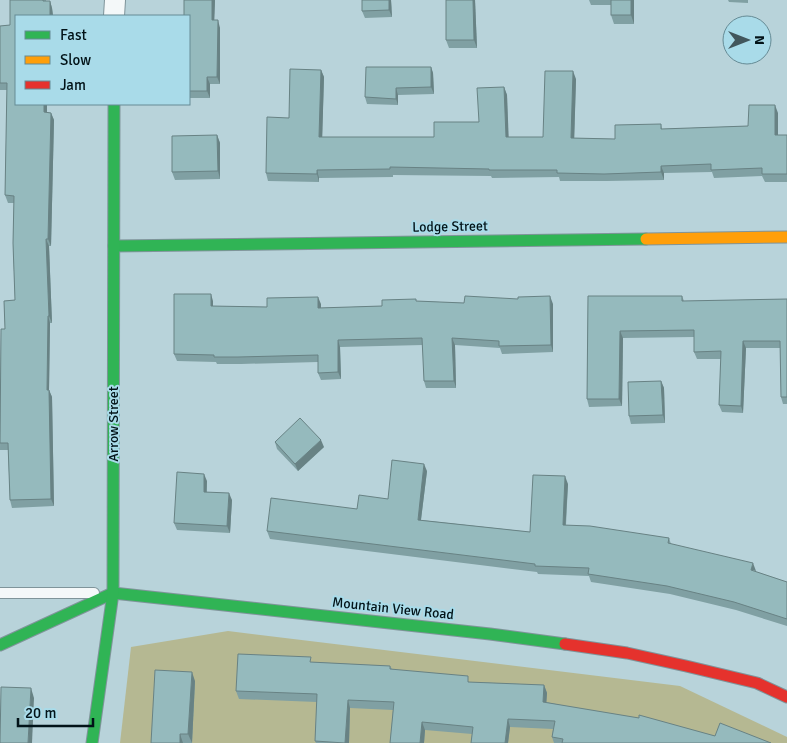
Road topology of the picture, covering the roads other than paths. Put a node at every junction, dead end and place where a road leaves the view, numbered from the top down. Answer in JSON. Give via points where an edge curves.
{"nodes":[{"id":1,"x":114,"y":0,"type":"edge"},
{"id":2,"x":114,"y":15,"type":"edge"},
{"id":3,"x":114,"y":105,"type":"edge"},
{"id":4,"x":787,"y":237,"type":"edge"},
{"id":5,"x":114,"y":246,"type":"junction"},
{"id":6,"x":0,"y":593,"type":"edge"},
{"id":7,"x":113,"y":593,"type":"junction"},
{"id":8,"x":0,"y":645,"type":"edge"},
{"id":9,"x":787,"y":696,"type":"edge"},
{"id":10,"x":92,"y":743,"type":"edge"}],
"edges":[{"from":1,"to":2,"type":"street"},
{"from":3,"to":5,"type":"street","name":"Arrow Street"},
{"from":4,"to":5,"type":"street","name":"Lodge Street"},
{"from":5,"to":7,"type":"street","name":"Arrow Street"},
{"from":6,"to":7,"type":"lane"},
{"from":7,"to":8,"type":"street"},
{"from":7,"to":9,"type":"street","name":"Mountain View Road","via":[[490,634],[627,653],[757,683]]},
{"from":7,"to":10,"type":"street","name":"Arrow Street"}]}
